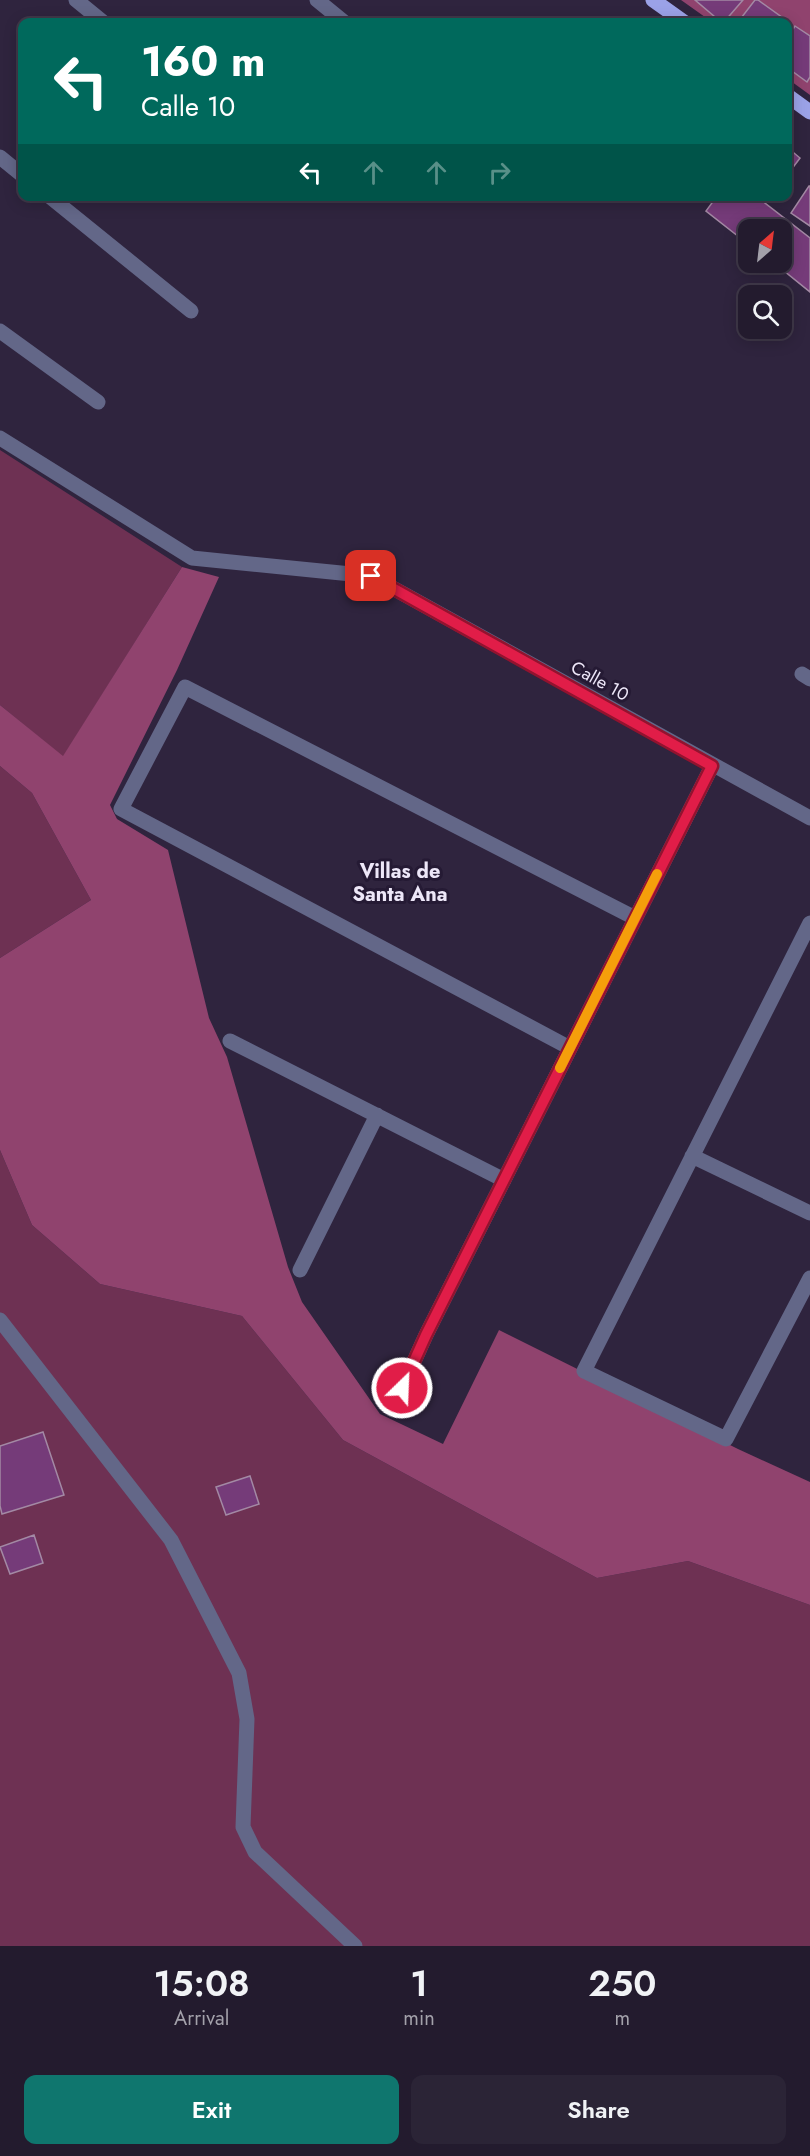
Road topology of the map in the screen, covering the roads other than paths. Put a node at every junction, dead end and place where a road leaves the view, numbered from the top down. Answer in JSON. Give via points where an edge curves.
{"nodes":[{"id":1,"x":76,"y":0,"type":"edge"},
{"id":2,"x":317,"y":0,"type":"edge"},
{"id":3,"x":653,"y":0,"type":"edge"},
{"id":4,"x":98,"y":18,"type":"edge"},
{"id":5,"x":339,"y":18,"type":"edge"},
{"id":6,"x":678,"y":18,"type":"edge"},
{"id":7,"x":792,"y":99,"type":"edge"},
{"id":8,"x":810,"y":112,"type":"edge"},
{"id":9,"x":0,"y":157,"type":"edge"},
{"id":10,"x":18,"y":172,"type":"edge"},
{"id":11,"x":55,"y":201,"type":"edge"},
{"id":12,"x":191,"y":310,"type":"dead end"},
{"id":13,"x":0,"y":331,"type":"edge"},
{"id":14,"x":99,"y":402,"type":"dead end"},
{"id":15,"x":0,"y":438,"type":"edge"},
{"id":16,"x":712,"y":766,"type":"junction"},
{"id":17,"x":810,"y":818,"type":"edge"},
{"id":18,"x":635,"y":918,"type":"junction"},
{"id":19,"x":810,"y":923,"type":"edge"},
{"id":20,"x":230,"y":1041,"type":"dead end"},
{"id":21,"x":570,"y":1048,"type":"junction"},
{"id":22,"x":377,"y":1115,"type":"junction"},
{"id":23,"x":692,"y":1156,"type":"junction"},
{"id":24,"x":504,"y":1180,"type":"junction"},
{"id":25,"x":810,"y":1213,"type":"edge"},
{"id":26,"x":300,"y":1270,"type":"dead end"},
{"id":27,"x":810,"y":1278,"type":"edge"},
{"id":28,"x":0,"y":1320,"type":"edge"},
{"id":29,"x":402,"y":1388,"type":"dead end"},
{"id":30,"x":355,"y":1946,"type":"edge"}],
"edges":[{"from":1,"to":4,"type":"street"},
{"from":2,"to":5,"type":"street"},
{"from":3,"to":6,"type":"main road"},
{"from":7,"to":8,"type":"main road"},
{"from":9,"to":10,"type":"street"},
{"from":11,"to":12,"type":"street"},
{"from":13,"to":14,"type":"street"},
{"from":15,"to":16,"type":"street","name":"Calle 10","via":[[192,558],[371,576]]},
{"from":16,"to":17,"type":"street","name":"Calle 10"},
{"from":16,"to":18,"type":"street"},
{"from":18,"to":21,"type":"street"},
{"from":18,"to":21,"type":"street","via":[[185,687],[122,809]]},
{"from":19,"to":23,"type":"street"},
{"from":20,"to":22,"type":"street"},
{"from":21,"to":24,"type":"street"},
{"from":22,"to":24,"type":"street"},
{"from":22,"to":26,"type":"street"},
{"from":23,"to":25,"type":"street"},
{"from":23,"to":27,"type":"street","via":[[584,1371],[726,1439]]},
{"from":24,"to":29,"type":"street"},
{"from":28,"to":30,"type":"street","via":[[171,1540],[238,1673],[247,1719],[243,1827],[251,1846]]}]}
